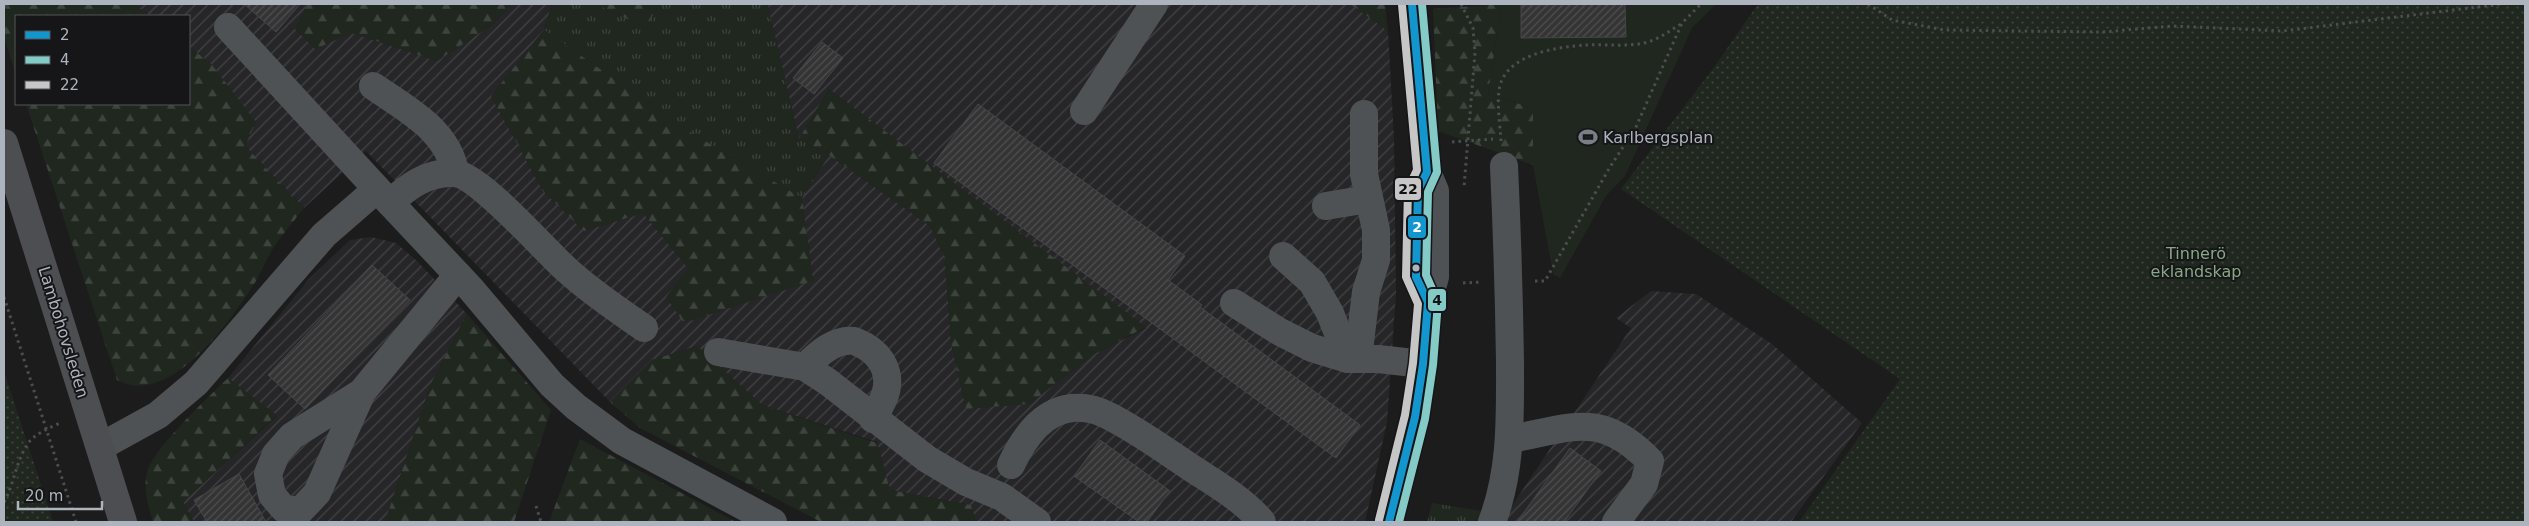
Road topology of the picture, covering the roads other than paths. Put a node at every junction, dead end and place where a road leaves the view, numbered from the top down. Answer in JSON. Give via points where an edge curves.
{"nodes":[{"id":1,"x":1154,"y":4,"type":"edge"},
{"id":2,"x":1412,"y":4,"type":"edge"},
{"id":3,"x":228,"y":27,"type":"dead end"},
{"id":4,"x":374,"y":86,"type":"dead end"},
{"id":5,"x":1084,"y":111,"type":"dead end"},
{"id":6,"x":1364,"y":114,"type":"dead end"},
{"id":7,"x":4,"y":142,"type":"edge"},
{"id":8,"x":1504,"y":166,"type":"road end"},
{"id":9,"x":455,"y":172,"type":"junction"},
{"id":10,"x":383,"y":196,"type":"junction"},
{"id":11,"x":1368,"y":199,"type":"junction"},
{"id":12,"x":1326,"y":206,"type":"dead end"},
{"id":13,"x":1283,"y":256,"type":"dead end"},
{"id":14,"x":458,"y":275,"type":"junction"},
{"id":15,"x":1234,"y":303,"type":"dead end"},
{"id":16,"x":644,"y":328,"type":"dead end"},
{"id":17,"x":718,"y":352,"type":"dead end"},
{"id":18,"x":1353,"y":359,"type":"junction"},
{"id":19,"x":1423,"y":364,"type":"junction"},
{"id":20,"x":805,"y":367,"type":"junction"},
{"id":21,"x":362,"y":392,"type":"dead end"},
{"id":22,"x":873,"y":419,"type":"junction"},
{"id":23,"x":1510,"y":439,"type":"junction"},
{"id":24,"x":100,"y":447,"type":"junction"},
{"id":25,"x":1011,"y":465,"type":"dead end"},
{"id":26,"x":123,"y":522,"type":"edge"},
{"id":27,"x":773,"y":522,"type":"edge"},
{"id":28,"x":1037,"y":522,"type":"edge"},
{"id":29,"x":1262,"y":522,"type":"edge"},
{"id":30,"x":1389,"y":522,"type":"edge"},
{"id":31,"x":1492,"y":522,"type":"edge"},
{"id":32,"x":1616,"y":522,"type":"edge"}],
"edges":[{"from":1,"to":5,"type":"street"},
{"from":2,"to":19,"type":"street","via":[[1427,172],[1418,190],[1416,278],[1428,302]]},
{"from":3,"to":10,"type":"street"},
{"from":4,"to":9,"type":"street","via":[[432,128],[452,156]]},
{"from":6,"to":11,"type":"street","via":[[1364,174]]},
{"from":7,"to":24,"type":"main road","name":"Lambohovsleden"},
{"from":8,"to":23,"type":"street"},
{"from":9,"to":10,"type":"street","via":[[426,177]]},
{"from":9,"to":16,"type":"street","via":[[476,182],[568,271]]},
{"from":10,"to":14,"type":"street"},
{"from":10,"to":24,"type":"street","via":[[324,235],[196,382],[158,415]]},
{"from":11,"to":12,"type":"street"},
{"from":11,"to":18,"type":"street","via":[[1376,230],[1376,260]]},
{"from":13,"to":18,"type":"street","via":[[1312,282]]},
{"from":14,"to":21,"type":"street"},
{"from":14,"to":27,"type":"street","via":[[552,384],[599,425],[622,441]]},
{"from":15,"to":18,"type":"street","via":[[1312,348]]},
{"from":17,"to":20,"type":"street"},
{"from":18,"to":19,"type":"street","via":[[1378,358]]},
{"from":19,"to":30,"type":"street","via":[[1415,417]]},
{"from":20,"to":22,"type":"street"},
{"from":20,"to":22,"type":"street","via":[[822,350],[839,344],[855,341],[871,350],[882,359],[887,376],[886,393]]},
{"from":22,"to":28,"type":"street","via":[[927,459],[966,482],[1002,497]]},
{"from":23,"to":31,"type":"street","via":[[1501,498]]},
{"from":23,"to":32,"type":"street","via":[[1580,426],[1608,429],[1633,443],[1650,461],[1644,484]]},
{"from":24,"to":26,"type":"main road","name":"Lambohovsleden"},
{"from":25,"to":29,"type":"street","via":[[1030,433],[1053,413],[1072,408],[1090,409],[1154,444],[1233,496]]}]}
